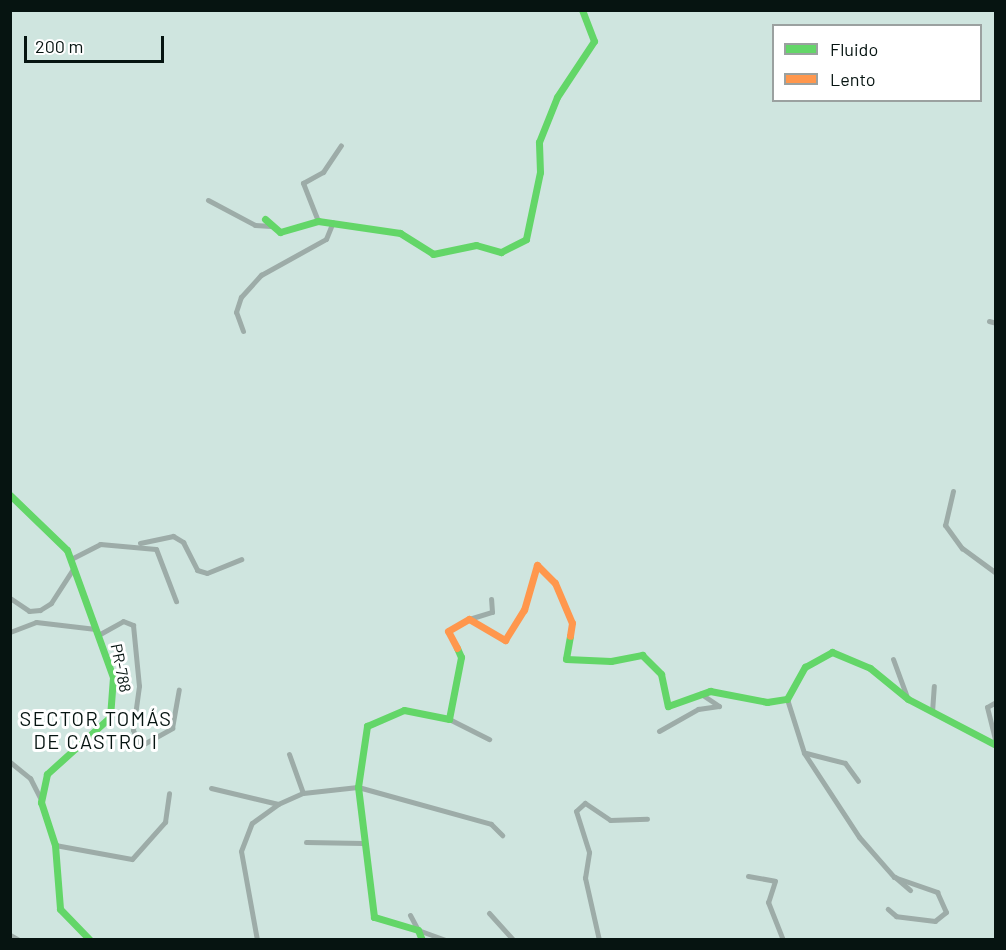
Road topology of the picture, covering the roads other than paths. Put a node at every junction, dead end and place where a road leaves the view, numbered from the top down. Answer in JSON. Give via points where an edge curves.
{"nodes":[{"id":1,"x":582,"y":10,"type":"edge"},
{"id":2,"x":341,"y":145,"type":"dead end"},
{"id":3,"x":208,"y":200,"type":"dead end"},
{"id":4,"x":265,"y":219,"type":"dead end"},
{"id":5,"x":318,"y":221,"type":"junction"},
{"id":6,"x":333,"y":222,"type":"junction"},
{"id":7,"x":271,"y":226,"type":"junction"},
{"id":8,"x":243,"y":331,"type":"dead end"},
{"id":9,"x":953,"y":491,"type":"dead end"},
{"id":10,"x":10,"y":495,"type":"edge"},
{"id":11,"x":137,"y":544,"type":"junction"},
{"id":12,"x":71,"y":559,"type":"junction"},
{"id":13,"x":241,"y":559,"type":"dead end"},
{"id":14,"x":73,"y":569,"type":"junction"},
{"id":15,"x":996,"y":573,"type":"edge"},
{"id":16,"x":10,"y":598,"type":"edge"},
{"id":17,"x":491,"y":599,"type":"dead end"},
{"id":18,"x":176,"y":601,"type":"dead end"},
{"id":19,"x":469,"y":619,"type":"junction"},
{"id":20,"x":99,"y":631,"type":"junction"},
{"id":21,"x":10,"y":632,"type":"edge"},
{"id":22,"x":893,"y":659,"type":"dead end"},
{"id":23,"x":934,"y":686,"type":"dead end"},
{"id":24,"x":179,"y":690,"type":"dead end"},
{"id":25,"x":701,"y":694,"type":"junction"},
{"id":26,"x":788,"y":699,"type":"junction"},
{"id":27,"x":908,"y":699,"type":"junction"},
{"id":28,"x":996,"y":702,"type":"edge"},
{"id":29,"x":932,"y":712,"type":"junction"},
{"id":30,"x":449,"y":719,"type":"junction"},
{"id":31,"x":659,"y":731,"type":"dead end"},
{"id":32,"x":489,"y":739,"type":"dead end"},
{"id":33,"x":996,"y":744,"type":"edge"},
{"id":34,"x":804,"y":753,"type":"junction"},
{"id":35,"x":289,"y":754,"type":"dead end"},
{"id":36,"x":10,"y":762,"type":"edge"},
{"id":37,"x":858,"y":781,"type":"dead end"},
{"id":38,"x":357,"y":787,"type":"junction"},
{"id":39,"x":211,"y":788,"type":"dead end"},
{"id":40,"x":169,"y":793,"type":"dead end"},
{"id":41,"x":303,"y":793,"type":"junction"},
{"id":42,"x":41,"y":802,"type":"junction"},
{"id":43,"x":278,"y":804,"type":"junction"},
{"id":44,"x":646,"y":819,"type":"dead end"},
{"id":45,"x":502,"y":835,"type":"dead end"},
{"id":46,"x":306,"y":842,"type":"dead end"},
{"id":47,"x":363,"y":843,"type":"junction"},
{"id":48,"x":55,"y":845,"type":"junction"},
{"id":49,"x":748,"y":876,"type":"dead end"},
{"id":50,"x":894,"y":877,"type":"junction"},
{"id":51,"x":910,"y":890,"type":"dead end"},
{"id":52,"x":888,"y":909,"type":"dead end"},
{"id":53,"x":489,"y":913,"type":"dead end"},
{"id":54,"x":410,"y":915,"type":"dead end"},
{"id":55,"x":418,"y":930,"type":"junction"},
{"id":56,"x":10,"y":934,"type":"edge"},
{"id":57,"x":85,"y":938,"type":"edge"},
{"id":58,"x":19,"y":939,"type":"edge"},
{"id":59,"x":257,"y":939,"type":"edge"},
{"id":60,"x":422,"y":939,"type":"edge"},
{"id":61,"x":446,"y":939,"type":"edge"},
{"id":62,"x":513,"y":939,"type":"edge"},
{"id":63,"x":599,"y":939,"type":"edge"},
{"id":64,"x":783,"y":939,"type":"edge"}],
"edges":[{"from":1,"to":6,"type":"street","via":[[594,41],[557,97],[539,142],[540,172],[526,239],[501,252],[476,245],[433,254],[400,233]]},
{"from":2,"to":5,"type":"street","via":[[323,172],[303,183]]},
{"from":3,"to":7,"type":"street","via":[[255,225]]},
{"from":4,"to":7,"type":"street"},
{"from":5,"to":6,"type":"street"},
{"from":5,"to":7,"type":"street","via":[[289,232]]},
{"from":6,"to":8,"type":"street","via":[[326,240],[261,275],[241,297],[236,312]]},
{"from":9,"to":15,"type":"street","via":[[945,525],[962,548]]},
{"from":10,"to":12,"type":"street","name":"PR-788","number":"PR-788","via":[[50,529]]},
{"from":11,"to":12,"type":"street","via":[[100,544]]},
{"from":11,"to":13,"type":"street","via":[[173,536],[183,542],[196,570],[207,573]]},
{"from":11,"to":18,"type":"street","via":[[163,557]]},
{"from":12,"to":14,"type":"street","name":"PR-788","number":"PR-788"},
{"from":14,"to":16,"type":"street","via":[[51,603],[40,610],[29,611]]},
{"from":14,"to":20,"type":"street","name":"PR-788","number":"PR-788"},
{"from":17,"to":19,"type":"street","via":[[492,612]]},
{"from":19,"to":25,"type":"street","via":[[505,640],[524,610],[537,565],[555,584],[572,623],[566,659],[611,662],[642,655],[661,674],[664,704],[679,706]]},
{"from":19,"to":30,"type":"street","via":[[448,631],[461,657]]},
{"from":20,"to":21,"type":"street","via":[[36,622]]},
{"from":20,"to":24,"type":"street","via":[[123,621],[133,626],[139,686],[133,730],[140,746],[172,728]]},
{"from":20,"to":42,"type":"street","name":"PR-788","number":"PR-788","via":[[112,677],[110,717],[47,774]]},
{"from":22,"to":27,"type":"street"},
{"from":23,"to":29,"type":"street"},
{"from":25,"to":26,"type":"street","via":[[710,691],[767,702]]},
{"from":25,"to":31,"type":"street","via":[[719,706],[698,710]]},
{"from":26,"to":27,"type":"street","via":[[805,667],[832,652],[870,668]]},
{"from":26,"to":34,"type":"street"},
{"from":27,"to":29,"type":"street"},
{"from":28,"to":33,"type":"street","via":[[987,707]]},
{"from":29,"to":33,"type":"street"},
{"from":30,"to":32,"type":"street"},
{"from":30,"to":38,"type":"street","via":[[404,710],[367,726]]},
{"from":34,"to":37,"type":"street","via":[[845,763]]},
{"from":34,"to":50,"type":"street","via":[[859,837]]},
{"from":35,"to":41,"type":"street"},
{"from":36,"to":42,"type":"street","via":[[30,778]]},
{"from":38,"to":41,"type":"street"},
{"from":38,"to":45,"type":"street","via":[[491,824]]},
{"from":38,"to":47,"type":"street"},
{"from":39,"to":43,"type":"street"},
{"from":40,"to":48,"type":"street","via":[[165,822],[132,859]]},
{"from":41,"to":43,"type":"street"},
{"from":42,"to":48,"type":"street"},
{"from":43,"to":59,"type":"street","via":[[252,823],[241,851]]},
{"from":44,"to":63,"type":"street","via":[[610,820],[585,803],[576,811],[589,852],[585,878]]},
{"from":46,"to":47,"type":"street"},
{"from":47,"to":55,"type":"street","via":[[374,917]]},
{"from":48,"to":57,"type":"street","via":[[60,909]]},
{"from":49,"to":64,"type":"street","via":[[775,881],[768,902]]},
{"from":50,"to":51,"type":"street"},
{"from":50,"to":52,"type":"street","via":[[938,891],[946,912],[935,921],[896,916]]},
{"from":53,"to":62,"type":"street"},
{"from":54,"to":55,"type":"street"},
{"from":55,"to":60,"type":"street"},
{"from":55,"to":61,"type":"street"},
{"from":56,"to":58,"type":"street"}]}
